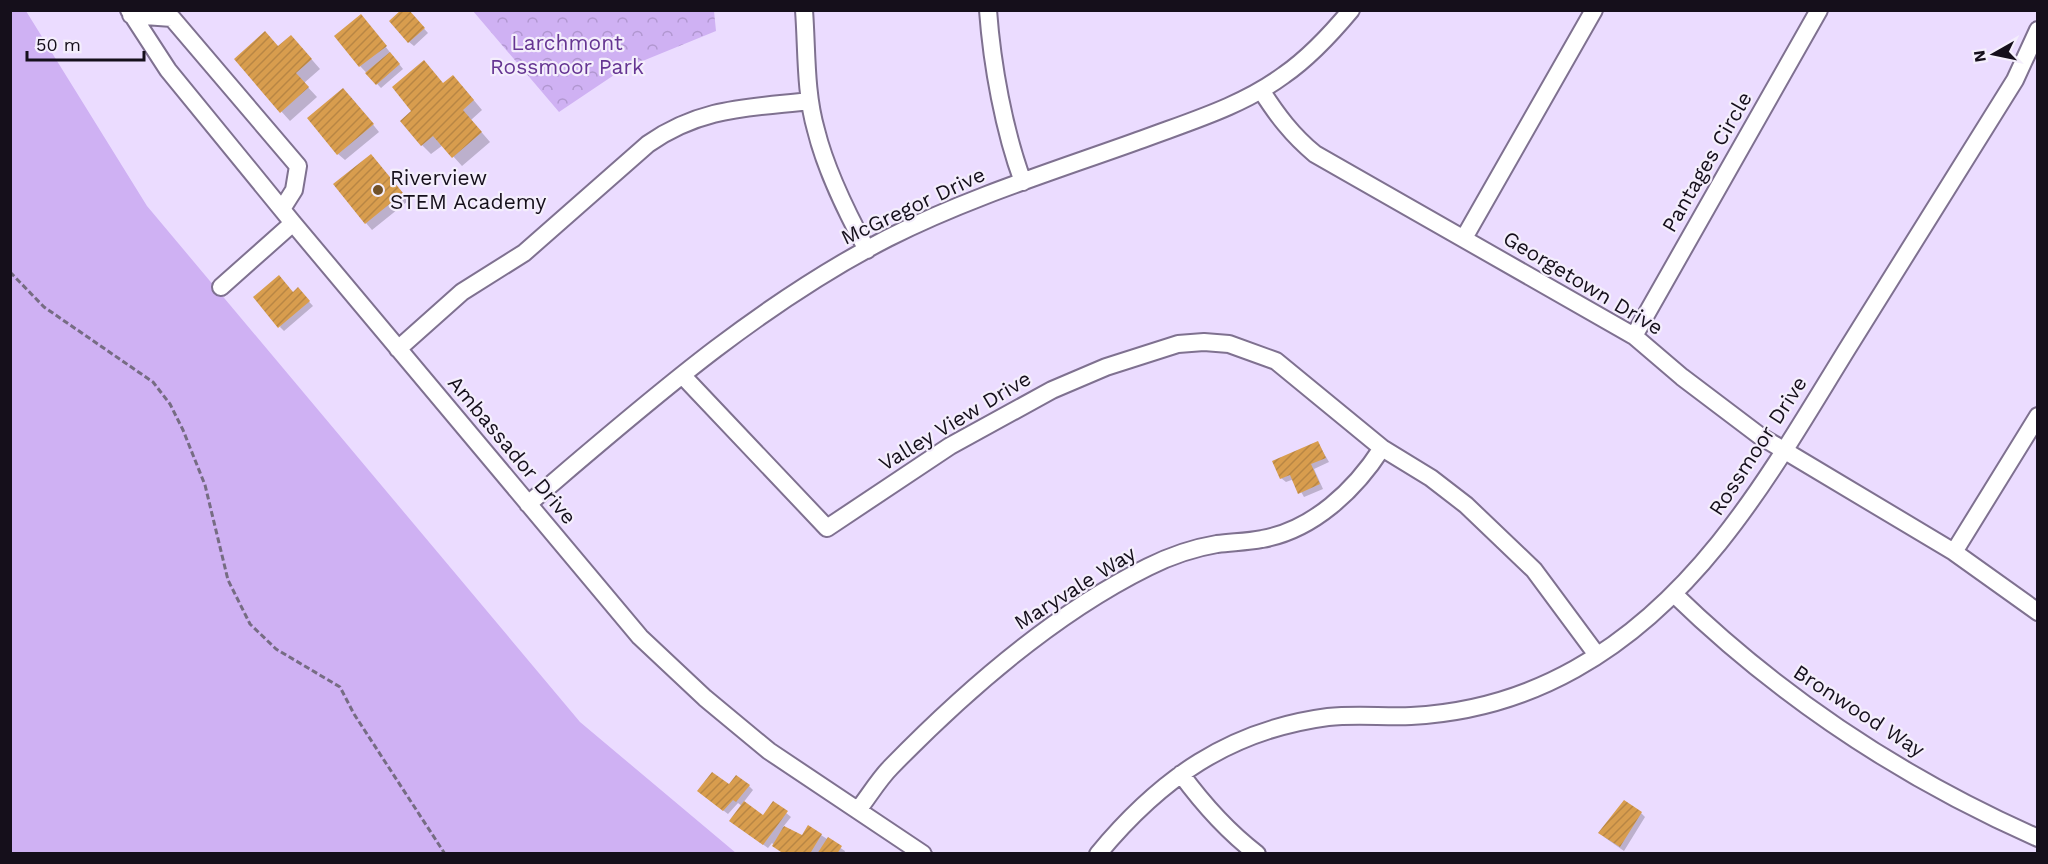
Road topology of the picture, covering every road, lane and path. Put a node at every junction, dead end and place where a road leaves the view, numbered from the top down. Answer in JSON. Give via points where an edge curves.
{"nodes":[{"id":1,"x":804,"y":10,"type":"edge"},
{"id":2,"x":988,"y":10,"type":"edge"},
{"id":3,"x":1351,"y":10,"type":"edge"},
{"id":4,"x":1594,"y":10,"type":"edge"},
{"id":5,"x":1819,"y":10,"type":"edge"},
{"id":6,"x":130,"y":13,"type":"edge"},
{"id":7,"x":2037,"y":35,"type":"edge"},
{"id":8,"x":1261,"y":90,"type":"junction"},
{"id":9,"x":810,"y":102,"type":"junction"},
{"id":10,"x":1023,"y":182,"type":"junction"},
{"id":11,"x":282,"y":208,"type":"junction"},
{"id":12,"x":293,"y":223,"type":"junction"},
{"id":13,"x":1464,"y":238,"type":"junction"},
{"id":14,"x":867,"y":250,"type":"junction"},
{"id":15,"x":10,"y":272,"type":"edge"},
{"id":16,"x":221,"y":287,"type":"dead end"},
{"id":17,"x":1634,"y":336,"type":"junction"},
{"id":18,"x":398,"y":349,"type":"junction"},
{"id":19,"x":682,"y":375,"type":"junction"},
{"id":20,"x":2037,"y":416,"type":"edge"},
{"id":21,"x":1382,"y":448,"type":"junction"},
{"id":22,"x":1784,"y":450,"type":"junction"},
{"id":23,"x":528,"y":504,"type":"junction"},
{"id":24,"x":1954,"y":552,"type":"junction"},
{"id":25,"x":1674,"y":594,"type":"junction"},
{"id":26,"x":2037,"y":612,"type":"edge"},
{"id":27,"x":1597,"y":655,"type":"junction"},
{"id":28,"x":1181,"y":774,"type":"junction"},
{"id":29,"x":858,"y":810,"type":"junction"},
{"id":30,"x":2037,"y":838,"type":"edge"},
{"id":31,"x":445,"y":854,"type":"edge"},
{"id":32,"x":923,"y":854,"type":"edge"},
{"id":33,"x":1098,"y":854,"type":"edge"},
{"id":34,"x":1257,"y":854,"type":"edge"}],
"edges":[{"from":1,"to":9,"type":"street"},
{"from":2,"to":10,"type":"street","via":[[995,73]]},
{"from":3,"to":8,"type":"street","name":"McGregor Drive","via":[[1310,54]]},
{"from":4,"to":13,"type":"street"},
{"from":5,"to":17,"type":"street","name":"Pantages Circle"},
{"from":6,"to":11,"type":"street","name":"Ambassador Drive","via":[[168,70]]},
{"from":6,"to":11,"type":"street","via":[[172,18],[298,166],[294,190]]},
{"from":7,"to":22,"type":"street","name":"Rossmoor Drive","via":[[2015,81]]},
{"from":8,"to":10,"type":"street","name":"McGregor Drive","via":[[1209,115]]},
{"from":8,"to":13,"type":"street","name":"Georgetown Drive","via":[[1295,137],[1315,153]]},
{"from":9,"to":14,"type":"street","via":[[824,156]]},
{"from":9,"to":18,"type":"street","via":[[722,111],[667,130],[524,253],[462,292]]},
{"from":10,"to":14,"type":"street","name":"McGregor Drive","via":[[957,207]]},
{"from":11,"to":12,"type":"street","name":"Ambassador Drive"},
{"from":12,"to":16,"type":"street"},
{"from":12,"to":18,"type":"street","name":"Ambassador Drive"},
{"from":13,"to":17,"type":"street","name":"Georgetown Drive"},
{"from":14,"to":19,"type":"street","name":"McGregor Drive","via":[[771,307]]},
{"from":15,"to":31,"type":"path","via":[[44,307],[153,382],[170,404],[205,484],[228,580],[250,624],[276,649],[340,687]]},
{"from":17,"to":22,"type":"street","name":"Georgetown Drive","via":[[1743,423]]},
{"from":18,"to":23,"type":"street","name":"Ambassador Drive"},
{"from":19,"to":21,"type":"street","name":"Valley View Drive","via":[[827,528],[1000,417],[1052,390],[1178,344],[1229,344],[1265,355]]},
{"from":19,"to":23,"type":"street","name":"McGregor Drive"},
{"from":20,"to":24,"type":"street"},
{"from":21,"to":27,"type":"street","name":"Valley View Drive","via":[[1431,478],[1500,535],[1534,570]]},
{"from":21,"to":29,"type":"street","name":"Maryvale Way","via":[[1345,495],[1302,524],[1263,539],[1217,544],[1171,556],[1062,618],[977,685],[890,768]]},
{"from":22,"to":24,"type":"street","name":"Georgetown Drive"},
{"from":22,"to":25,"type":"street","name":"Rossmoor Drive","via":[[1742,515]]},
{"from":23,"to":29,"type":"street","name":"Ambassador Drive","via":[[606,599],[668,664],[769,751]]},
{"from":24,"to":26,"type":"street","name":"Georgetown Drive"},
{"from":25,"to":27,"type":"street","name":"Rossmoor Drive"},
{"from":25,"to":30,"type":"street","name":"Bronwood Way","via":[[1757,670],[1867,748]]},
{"from":27,"to":28,"type":"street","name":"Rossmoor Drive","via":[[1535,689],[1475,707],[1409,716],[1327,717],[1281,726],[1216,751]]},
{"from":28,"to":33,"type":"street","name":"Rossmoor Drive","via":[[1139,806]]},
{"from":28,"to":34,"type":"street","via":[[1216,818]]},
{"from":29,"to":32,"type":"street","name":"Ambassador Drive"}]}
